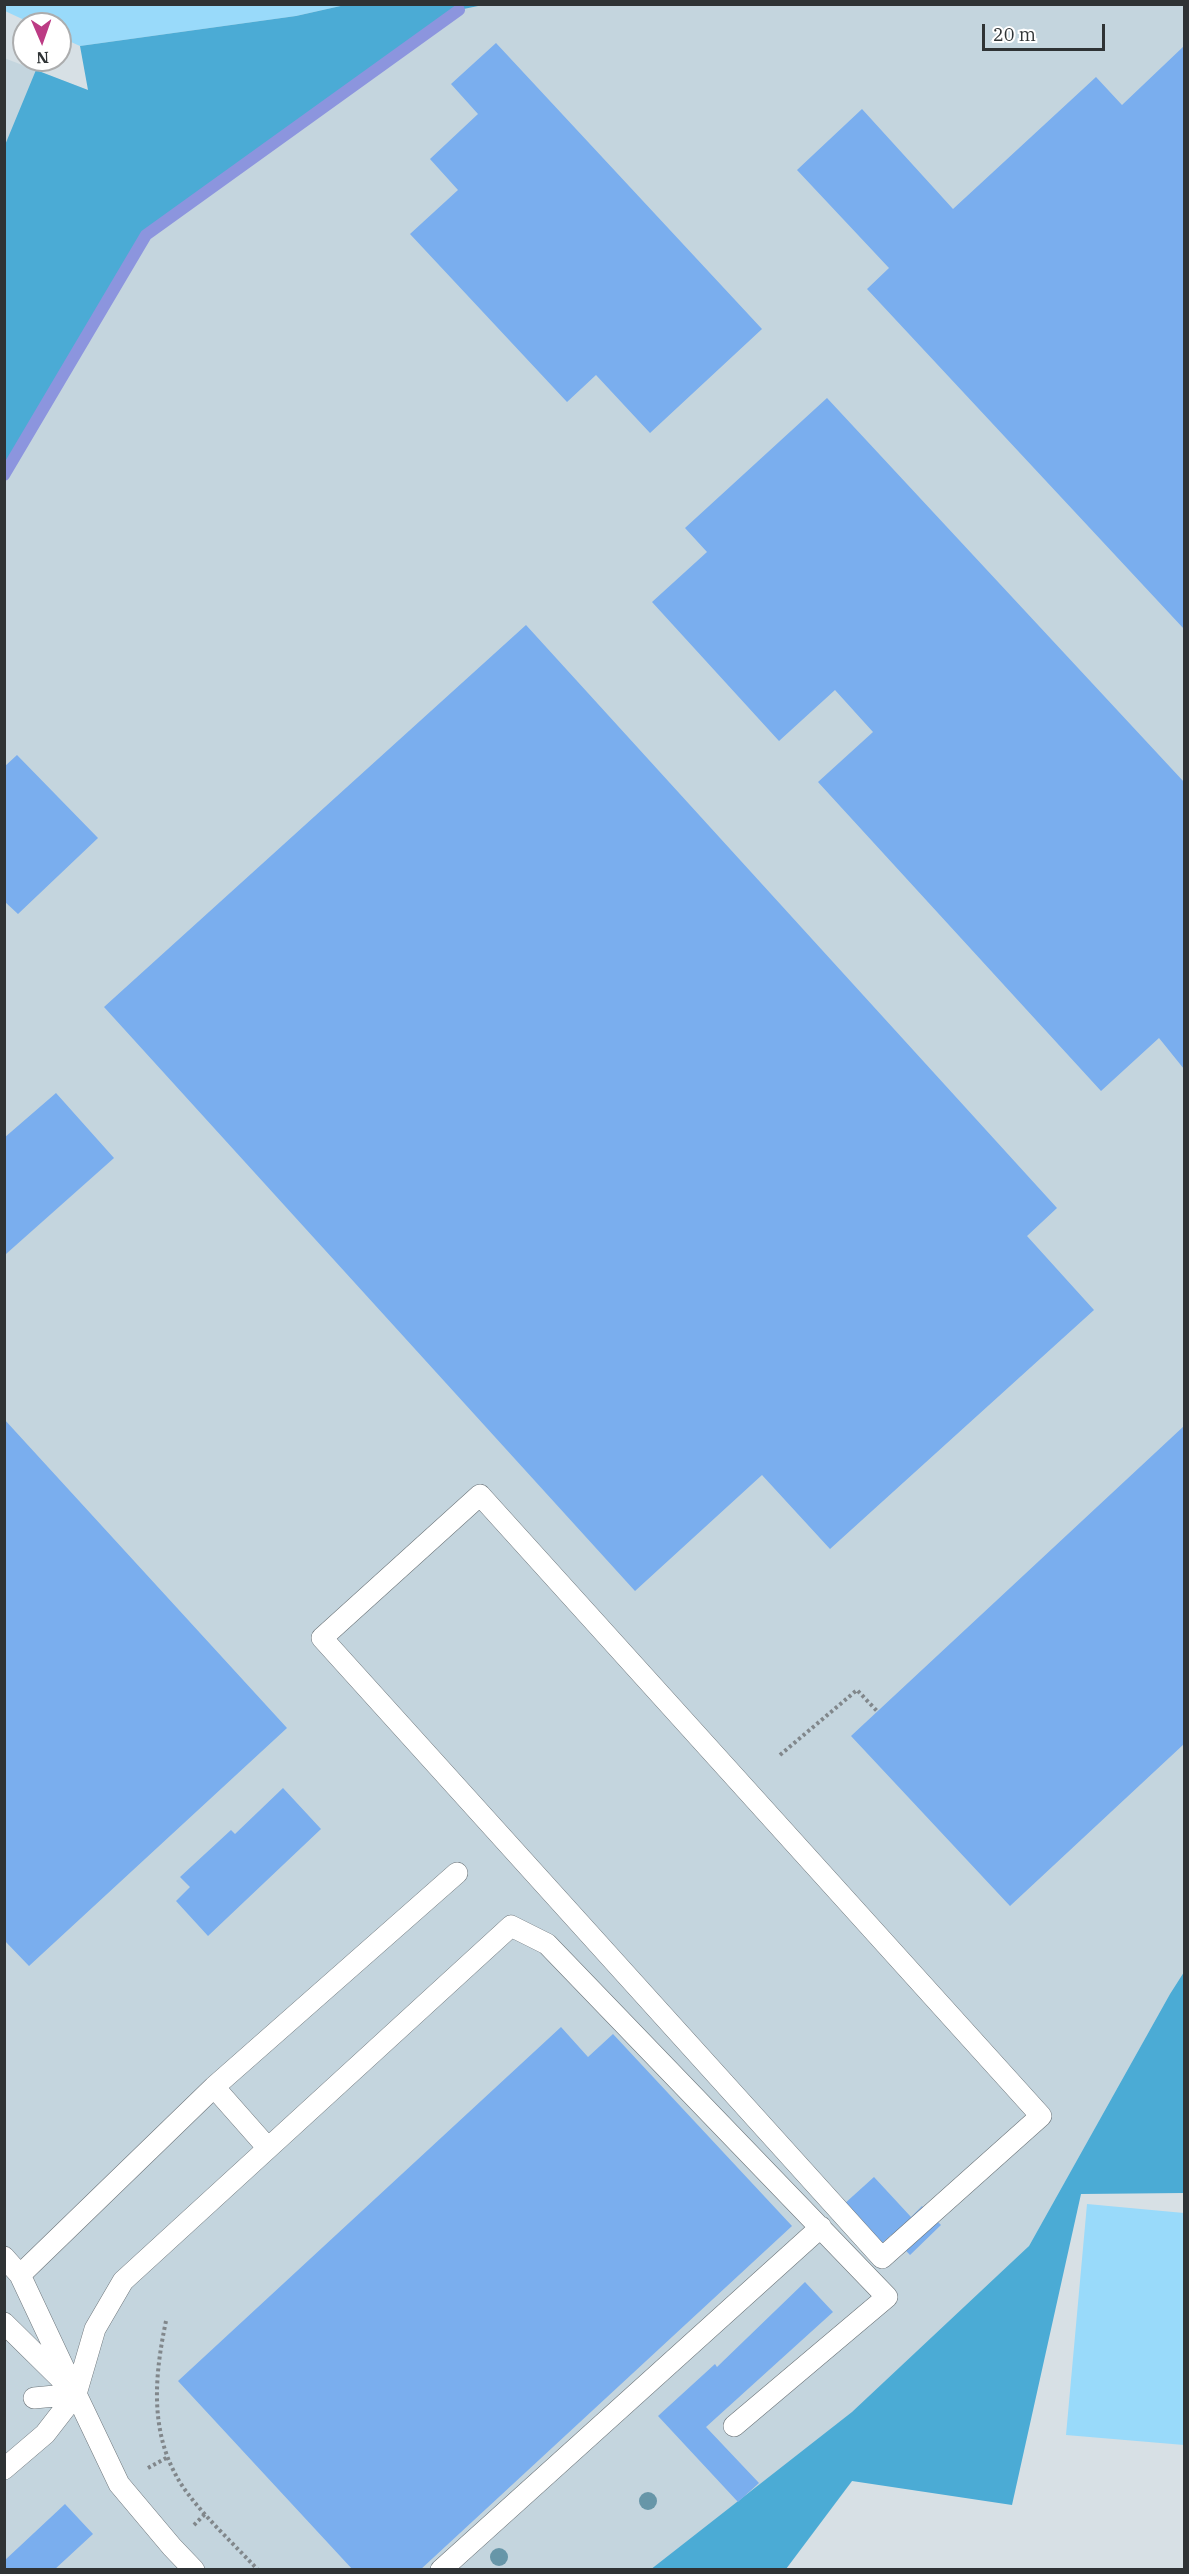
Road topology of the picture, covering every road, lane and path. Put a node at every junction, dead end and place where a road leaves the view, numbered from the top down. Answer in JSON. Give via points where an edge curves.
{"nodes":[{"id":1,"x":322,"y":1638,"type":"joint"},
{"id":2,"x":878,"y":1711,"type":"dead end"},
{"id":3,"x":780,"y":1755,"type":"dead end"},
{"id":4,"x":457,"y":1873,"type":"dead end"},
{"id":5,"x":214,"y":2087,"type":"junction"},
{"id":6,"x":267,"y":2147,"type":"junction"},
{"id":7,"x":821,"y":2228,"type":"junction"},
{"id":8,"x":4,"y":2257,"type":"edge"},
{"id":9,"x":20,"y":2275,"type":"junction"},
{"id":10,"x":166,"y":2321,"type":"dead end"},
{"id":11,"x":4,"y":2323,"type":"edge"},
{"id":12,"x":76,"y":2394,"type":"junction"},
{"id":13,"x":34,"y":2398,"type":"dead end"},
{"id":14,"x":734,"y":2426,"type":"dead end"},
{"id":15,"x":4,"y":2469,"type":"edge"},
{"id":16,"x":194,"y":2570,"type":"edge"},
{"id":17,"x":258,"y":2570,"type":"edge"},
{"id":18,"x":441,"y":2570,"type":"edge"}],
"edges":[{"from":1,"to":1,"type":"lane","via":[[480,1495],[1041,2116],[882,2258]]},
{"from":2,"to":3,"type":"path","via":[[857,1690]]},
{"from":4,"to":5,"type":"lane"},
{"from":5,"to":6,"type":"lane"},
{"from":5,"to":9,"type":"lane"},
{"from":6,"to":7,"type":"lane","via":[[511,1926],[547,1944]]},
{"from":6,"to":12,"type":"lane","via":[[123,2281],[95,2329]]},
{"from":7,"to":14,"type":"lane","via":[[887,2297]]},
{"from":7,"to":18,"type":"lane"},
{"from":8,"to":9,"type":"lane"},
{"from":9,"to":12,"type":"lane"},
{"from":10,"to":17,"type":"path","via":[[157,2363],[156,2402],[168,2457],[183,2487]]},
{"from":11,"to":12,"type":"lane"},
{"from":12,"to":13,"type":"lane"},
{"from":12,"to":15,"type":"lane","via":[[45,2434]]},
{"from":12,"to":16,"type":"lane","via":[[119,2484]]}]}
